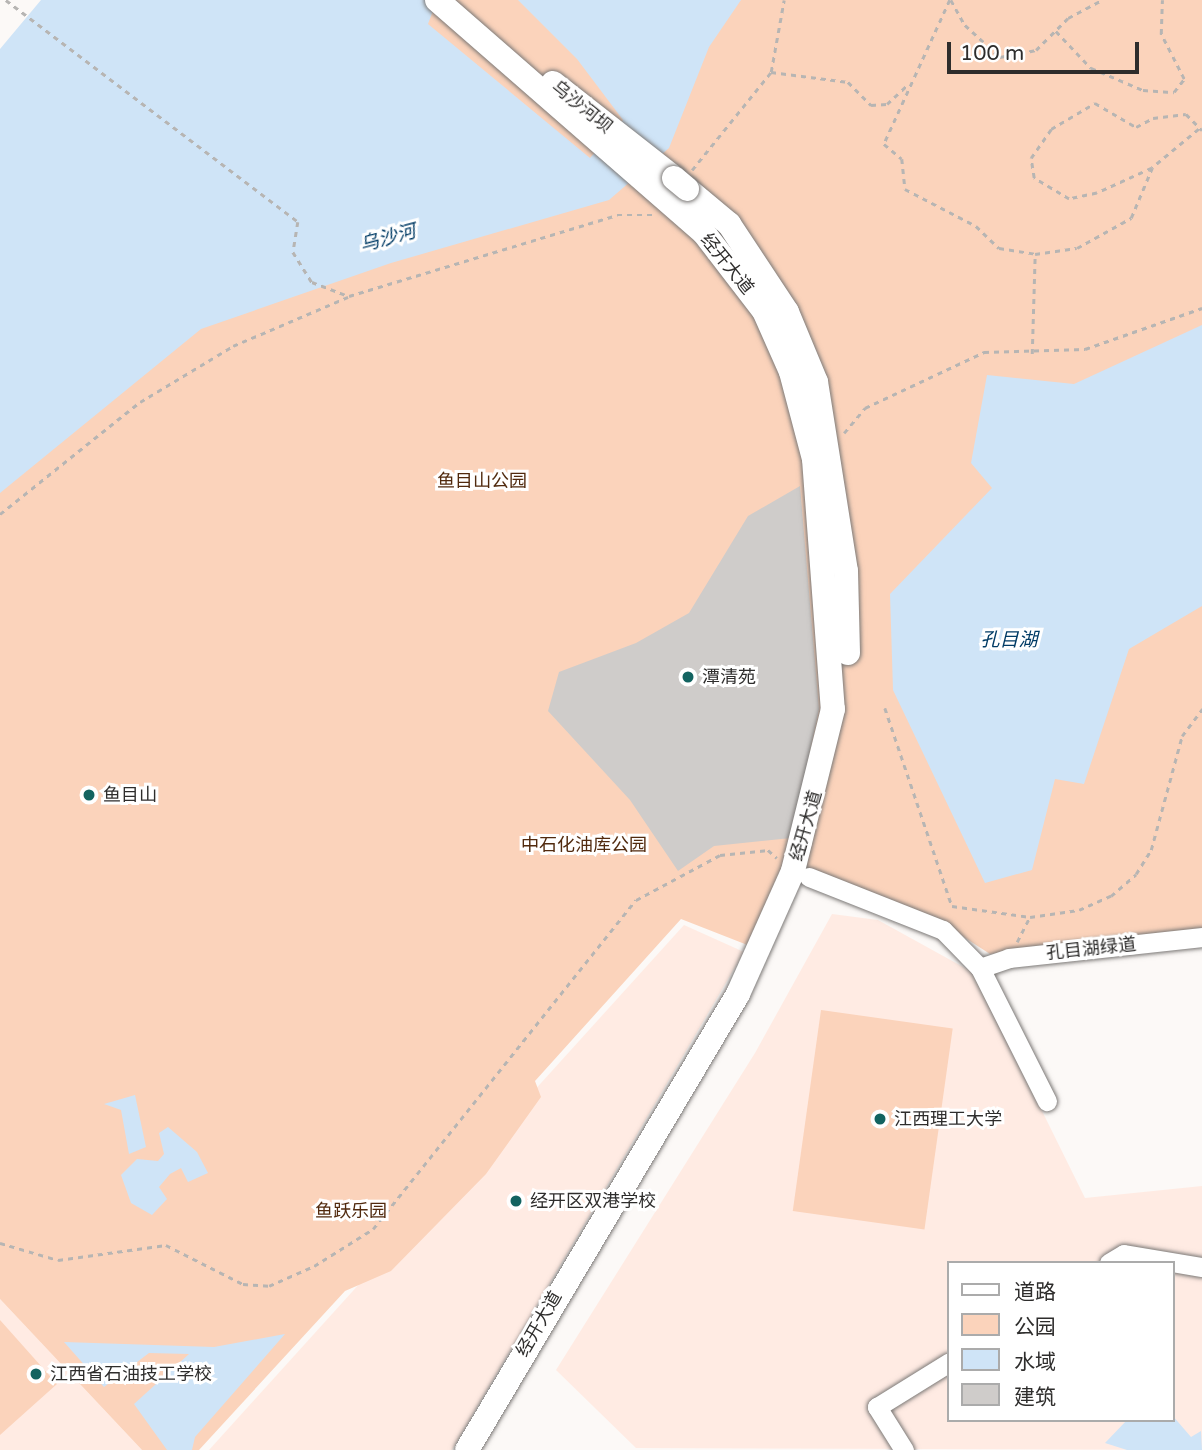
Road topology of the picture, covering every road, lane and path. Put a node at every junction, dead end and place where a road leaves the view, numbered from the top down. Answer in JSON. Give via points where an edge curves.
{"nodes":[{"id":1,"x":6,"y":0,"type":"edge"},
{"id":2,"x":437,"y":0,"type":"edge"},
{"id":3,"x":458,"y":0,"type":"edge"},
{"id":4,"x":784,"y":0,"type":"edge"},
{"id":5,"x":951,"y":0,"type":"edge"},
{"id":6,"x":1102,"y":0,"type":"edge"},
{"id":7,"x":1162,"y":0,"type":"edge"},
{"id":8,"x":1056,"y":31,"type":"junction"},
{"id":9,"x":771,"y":72,"type":"junction"},
{"id":10,"x":906,"y":86,"type":"junction"},
{"id":11,"x":585,"y":121,"type":"junction"},
{"id":12,"x":1201,"y":129,"type":"edge"},
{"id":13,"x":1152,"y":168,"type":"junction"},
{"id":14,"x":637,"y":180,"type":"joint"},
{"id":15,"x":678,"y":182,"type":"junction"},
{"id":16,"x":712,"y":208,"type":"joint"},
{"id":17,"x":668,"y":219,"type":"dead end"},
{"id":18,"x":1035,"y":254,"type":"junction"},
{"id":19,"x":349,"y":296,"type":"junction"},
{"id":20,"x":1202,"y":308,"type":"edge"},
{"id":21,"x":1032,"y":354,"type":"junction"},
{"id":22,"x":830,"y":449,"type":"junction"},
{"id":23,"x":0,"y":514,"type":"edge"},
{"id":24,"x":885,"y":708,"type":"dead end"},
{"id":25,"x":1202,"y":709,"type":"edge"},
{"id":26,"x":801,"y":874,"type":"junction"},
{"id":27,"x":1030,"y":917,"type":"junction"},
{"id":28,"x":1202,"y":936,"type":"edge"},
{"id":29,"x":1009,"y":958,"type":"junction"},
{"id":30,"x":980,"y":968,"type":"junction"},
{"id":31,"x":1047,"y":1101,"type":"dead end"},
{"id":32,"x":0,"y":1243,"type":"edge"},
{"id":33,"x":1112,"y":1261,"type":"edge"},
{"id":34,"x":1166,"y":1261,"type":"edge"},
{"id":35,"x":1174,"y":1262,"type":"edge"},
{"id":36,"x":1202,"y":1267,"type":"edge"},
{"id":37,"x":946,"y":1364,"type":"edge"},
{"id":38,"x":467,"y":1450,"type":"edge"},
{"id":39,"x":487,"y":1450,"type":"edge"},
{"id":40,"x":904,"y":1450,"type":"edge"}],
"edges":[{"from":1,"to":19,"type":"path","via":[[298,222],[293,252],[312,282]]},
{"from":2,"to":11,"type":"main road","name":"乌沙河坝"},
{"from":3,"to":11,"type":"main road","name":"乌沙河坝"},
{"from":4,"to":9,"type":"path"},
{"from":5,"to":8,"type":"path","via":[[965,25],[1000,57],[1036,50]]},
{"from":5,"to":10,"type":"path"},
{"from":6,"to":8,"type":"path"},
{"from":7,"to":8,"type":"path","via":[[1161,34],[1184,79],[1174,92],[1143,90],[1091,68]]},
{"from":9,"to":10,"type":"path","via":[[848,82],[871,105],[887,104]]},
{"from":9,"to":15,"type":"path"},
{"from":10,"to":18,"type":"path","via":[[900,118],[884,144],[902,159],[905,189],[976,226],[999,248]]},
{"from":11,"to":14,"type":"main road","name":"乌沙河坝"},
{"from":11,"to":15,"type":"main road","name":"乌沙河坝"},
{"from":12,"to":13,"type":"path"},
{"from":12,"to":13,"type":"path","via":[[1186,114],[1153,118],[1136,127],[1095,103],[1061,118],[1031,158],[1034,178],[1069,199]]},
{"from":13,"to":18,"type":"path","via":[[1131,218],[1077,248]]},
{"from":14,"to":26,"type":"main road","name":"经开大道","via":[[704,233],[764,311],[791,372],[814,459],[833,709]]},
{"from":15,"to":16,"type":"main road","name":"乌沙河坝"},
{"from":16,"to":22,"type":"main road","name":"经开大道","via":[[787,312],[816,382]]},
{"from":17,"to":19,"type":"path","via":[[617,215]]},
{"from":18,"to":21,"type":"path"},
{"from":19,"to":23,"type":"path","via":[[233,346],[140,402]]},
{"from":20,"to":21,"type":"path","via":[[1084,349]]},
{"from":21,"to":22,"type":"path","via":[[975,356],[865,408]]},
{"from":22,"to":26,"type":"main road","name":"经开大道","via":[[846,571],[848,711]]},
{"from":24,"to":27,"type":"path","via":[[952,906]]},
{"from":25,"to":27,"type":"path","via":[[1182,736],[1151,850],[1136,874],[1111,896],[1079,910]]},
{"from":26,"to":30,"type":"street","via":[[943,930]]},
{"from":26,"to":32,"type":"path","via":[[768,850],[744,849],[636,900],[373,1229],[314,1266],[269,1286],[243,1284],[166,1245],[58,1260]]},
{"from":26,"to":38,"type":"main road","name":"经开大道","via":[[738,994]]},
{"from":26,"to":39,"type":"main road","name":"经开大道","via":[[750,1005]]},
{"from":27,"to":29,"type":"path"},
{"from":28,"to":29,"type":"street","name":"孔目湖绿道"},
{"from":29,"to":30,"type":"street","name":"孔目湖绿道"},
{"from":30,"to":31,"type":"street"},
{"from":33,"to":34,"type":"street","via":[[1124,1254]]},
{"from":35,"to":36,"type":"street"},
{"from":37,"to":40,"type":"street","via":[[877,1407]]}]}
